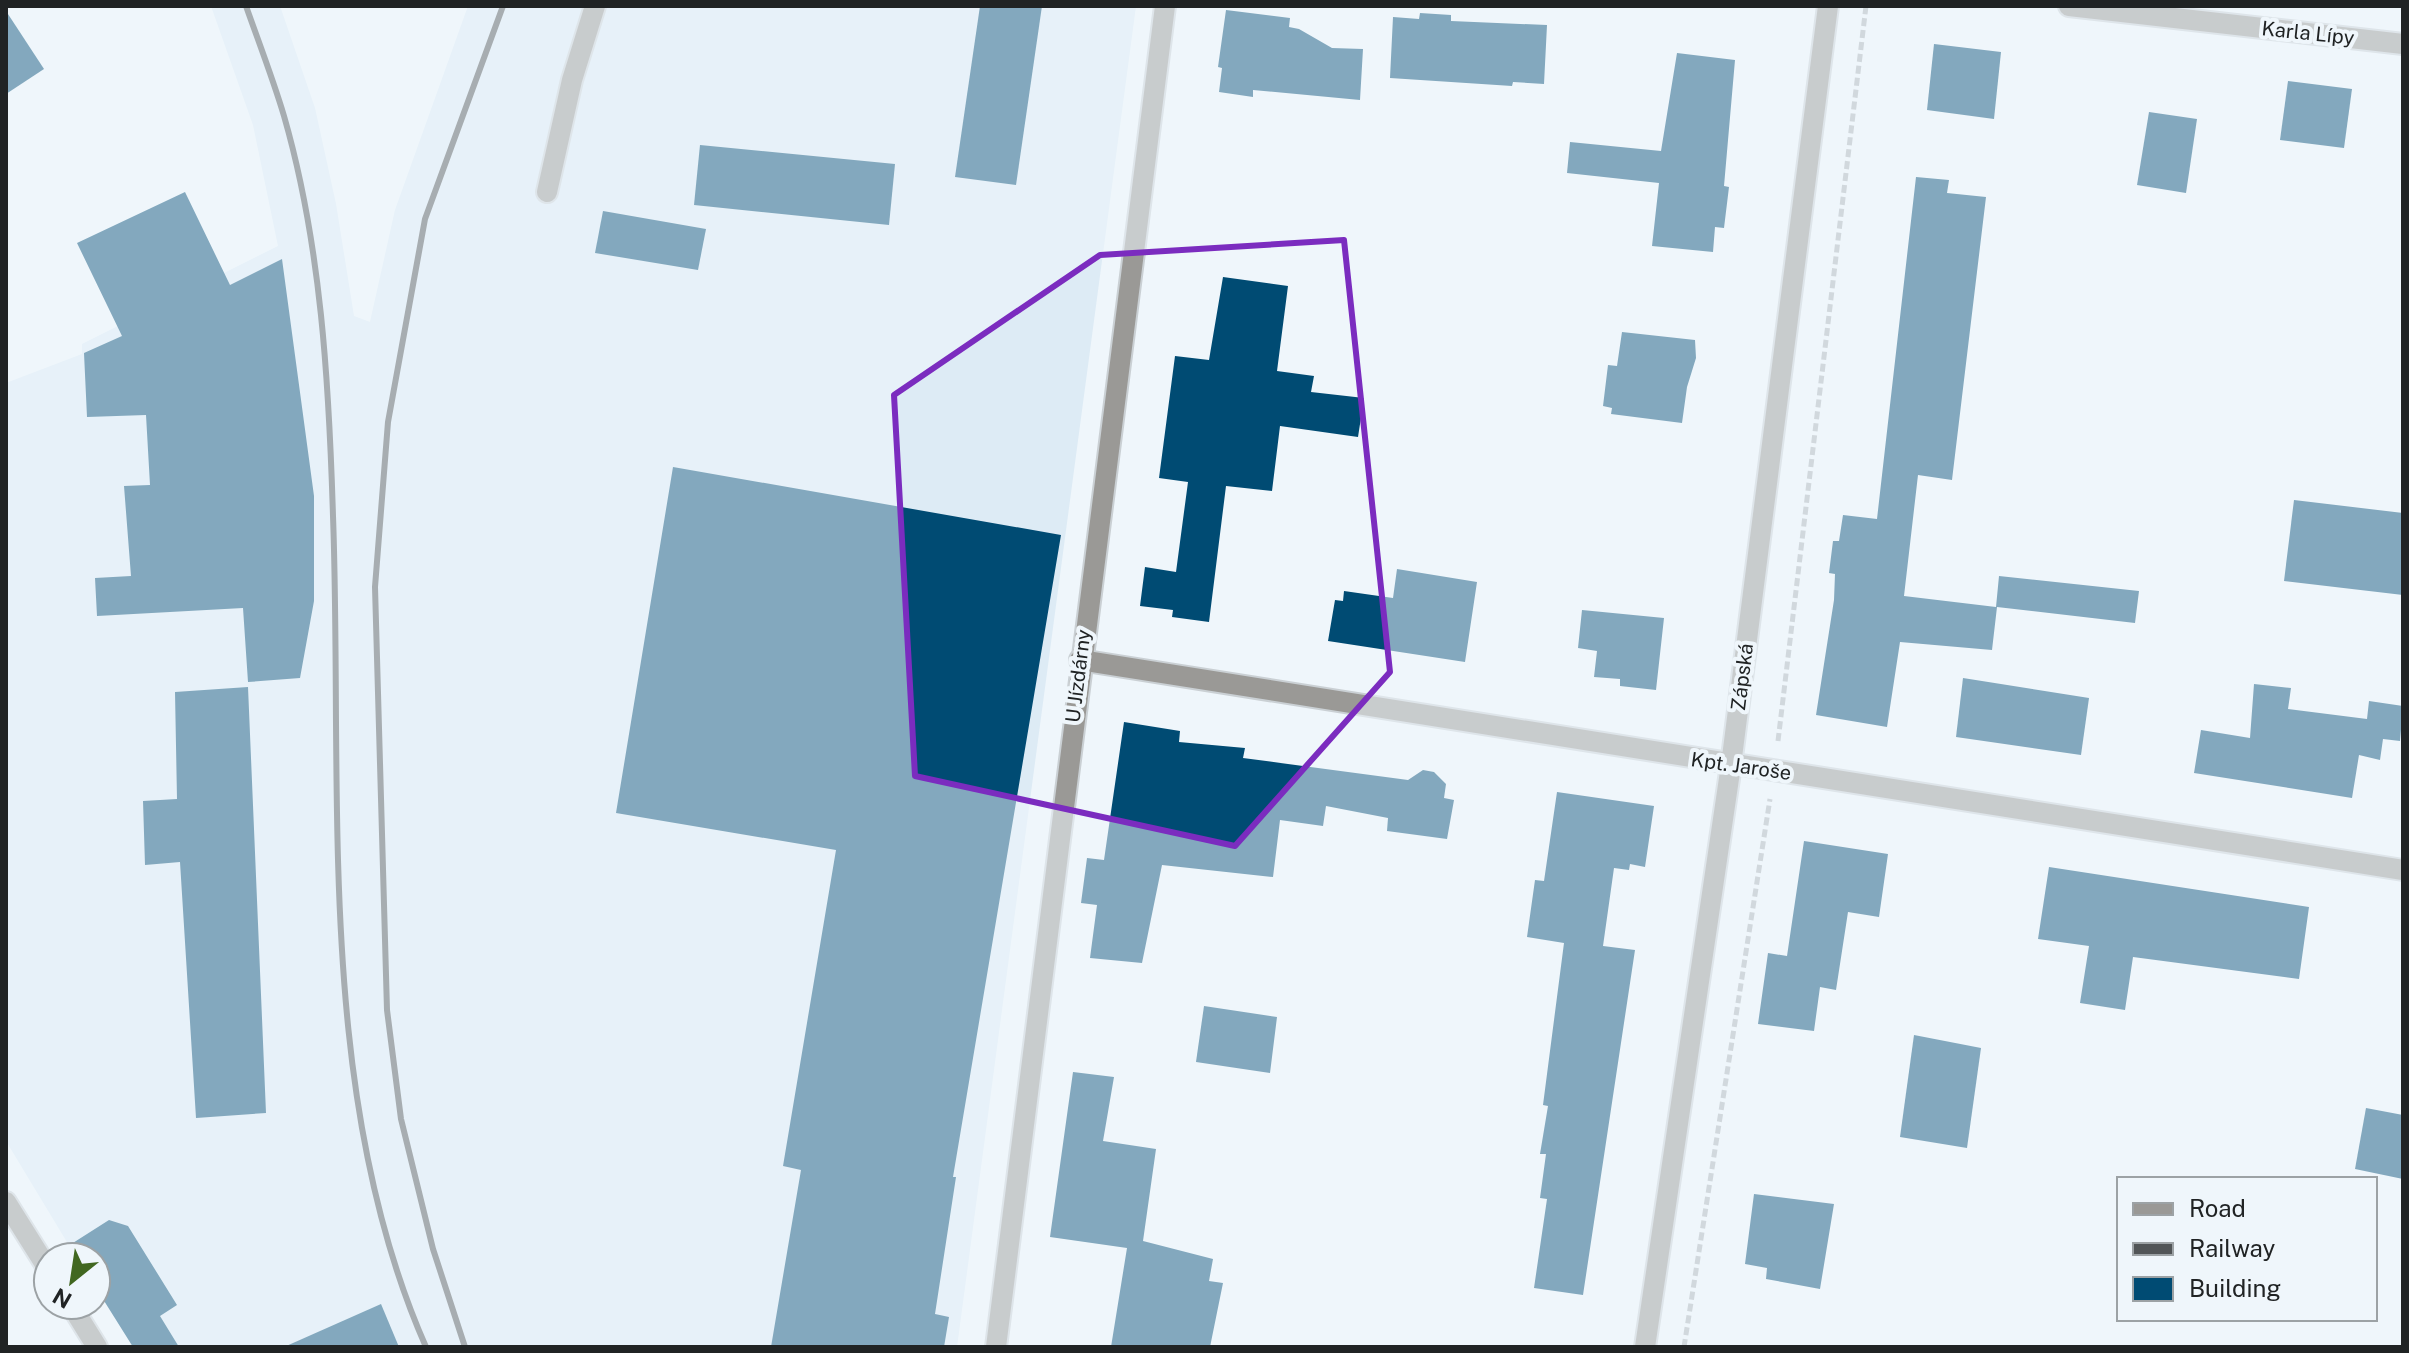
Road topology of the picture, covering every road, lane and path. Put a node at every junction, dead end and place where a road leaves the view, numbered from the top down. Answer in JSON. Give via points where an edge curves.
{"nodes":[{"id":1,"x":595,"y":6,"type":"edge"},
{"id":2,"x":1165,"y":6,"type":"edge"},
{"id":3,"x":1828,"y":6,"type":"edge"},
{"id":4,"x":1866,"y":6,"type":"edge"},
{"id":5,"x":2069,"y":6,"type":"edge"},
{"id":6,"x":2403,"y":44,"type":"edge"},
{"id":7,"x":547,"y":192,"type":"dead end"},
{"id":8,"x":1080,"y":660,"type":"junction"},
{"id":9,"x":1731,"y":765,"type":"junction"},
{"id":10,"x":1774,"y":771,"type":"junction"},
{"id":11,"x":2403,"y":870,"type":"edge"},
{"id":12,"x":6,"y":1202,"type":"edge"},
{"id":13,"x":32,"y":1243,"type":"edge"},
{"id":14,"x":81,"y":1321,"type":"edge"},
{"id":15,"x":97,"y":1347,"type":"edge"},
{"id":16,"x":996,"y":1347,"type":"edge"},
{"id":17,"x":1645,"y":1347,"type":"edge"},
{"id":18,"x":1684,"y":1347,"type":"edge"}],
"edges":[{"from":1,"to":7,"type":"street"},
{"from":2,"to":8,"type":"street","name":"U Jízdárny"},
{"from":3,"to":9,"type":"street","name":"Zápská"},
{"from":4,"to":10,"type":"path"},
{"from":5,"to":6,"type":"street","name":"Karla Lípy"},
{"from":8,"to":9,"type":"street","name":"Kpt. Jaroše"},
{"from":8,"to":16,"type":"street","name":"U Jízdárny"},
{"from":9,"to":10,"type":"street","name":"Kpt. Jaroše"},
{"from":9,"to":17,"type":"street","name":"Zápská"},
{"from":10,"to":11,"type":"street","name":"Kpt. Jaroše"},
{"from":10,"to":18,"type":"path"},
{"from":12,"to":13,"type":"street"},
{"from":14,"to":15,"type":"street"}]}
